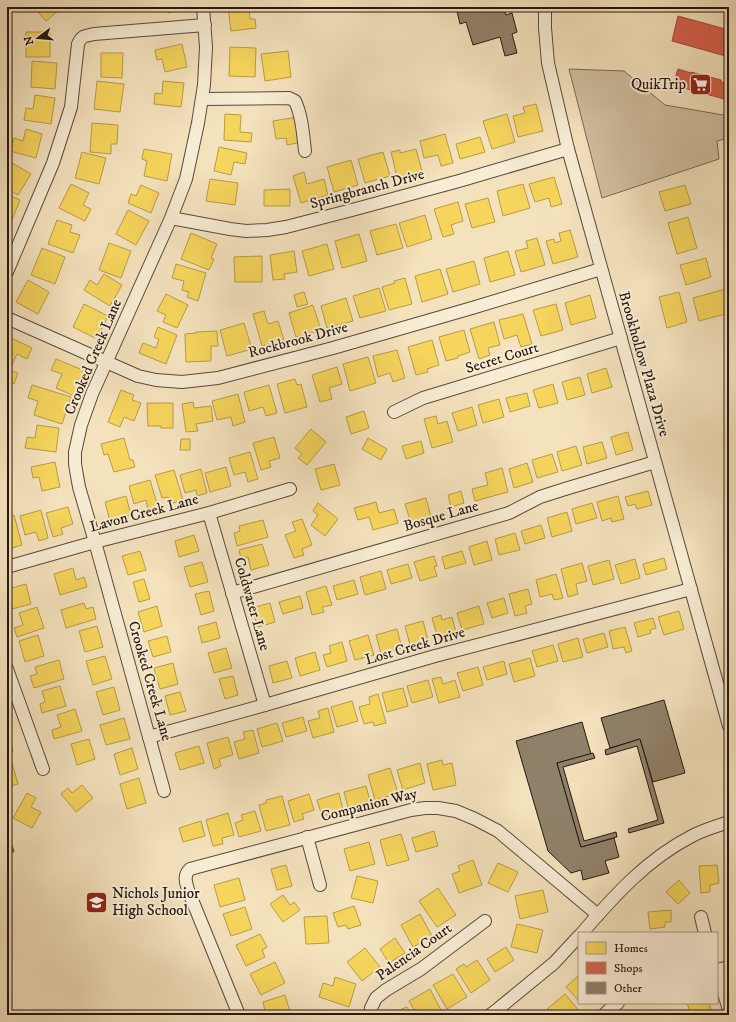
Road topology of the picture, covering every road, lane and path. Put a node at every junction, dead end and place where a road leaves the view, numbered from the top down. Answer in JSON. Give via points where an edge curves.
{"nodes":[{"id":1,"x":203,"y":7,"type":"edge"},
{"id":2,"x":545,"y":7,"type":"edge"},
{"id":3,"x":205,"y":25,"type":"junction"},
{"id":4,"x":202,"y":99,"type":"junction"},
{"id":5,"x":568,"y":149,"type":"junction"},
{"id":6,"x":305,"y":151,"type":"dead end"},
{"id":7,"x":170,"y":218,"type":"junction"},
{"id":8,"x":601,"y":269,"type":"junction"},
{"id":9,"x":7,"y":272,"type":"edge"},
{"id":10,"x":7,"y":318,"type":"edge"},
{"id":11,"x":620,"y":338,"type":"junction"},
{"id":12,"x":106,"y":362,"type":"junction"},
{"id":13,"x":394,"y":412,"type":"dead end"},
{"id":14,"x":655,"y":462,"type":"junction"},
{"id":15,"x":290,"y":489,"type":"dead end"},
{"id":16,"x":209,"y":513,"type":"junction"},
{"id":17,"x":95,"y":542,"type":"junction"},
{"id":18,"x":7,"y":567,"type":"edge"},
{"id":19,"x":690,"y":589,"type":"junction"},
{"id":20,"x":232,"y":593,"type":"junction"},
{"id":21,"x":7,"y":669,"type":"edge"},
{"id":22,"x":265,"y":705,"type":"junction"},
{"id":23,"x":729,"y":726,"type":"edge"},
{"id":24,"x":149,"y":737,"type":"junction"},
{"id":25,"x":43,"y":769,"type":"dead end"},
{"id":26,"x":164,"y":791,"type":"dead end"},
{"id":27,"x":729,"y":822,"type":"edge"},
{"id":28,"x":307,"y":837,"type":"junction"},
{"id":29,"x":320,"y":885,"type":"dead end"},
{"id":30,"x":598,"y":915,"type":"junction"},
{"id":31,"x":701,"y":917,"type":"dead end"},
{"id":32,"x":485,"y":921,"type":"dead end"},
{"id":33,"x":583,"y":932,"type":"edge"},
{"id":34,"x":706,"y":932,"type":"edge"},
{"id":35,"x":578,"y":937,"type":"edge"},
{"id":36,"x":729,"y":967,"type":"edge"},
{"id":37,"x":718,"y":970,"type":"edge"},
{"id":38,"x":718,"y":973,"type":"edge"},
{"id":39,"x":617,"y":1004,"type":"edge"},
{"id":40,"x":729,"y":1010,"type":"edge"},
{"id":41,"x":239,"y":1015,"type":"edge"},
{"id":42,"x":370,"y":1015,"type":"edge"},
{"id":43,"x":490,"y":1015,"type":"edge"},
{"id":44,"x":604,"y":1015,"type":"edge"}],
"edges":[{"from":1,"to":3,"type":"street","name":"Crooked Creek Lane"},
{"from":2,"to":5,"type":"street","name":"Brookhollow Plaza Drive","via":[[548,63]]},
{"from":3,"to":4,"type":"street","name":"Crooked Creek Lane"},
{"from":3,"to":9,"type":"street","via":[[94,34],[81,38],[78,44],[71,107],[53,163]]},
{"from":4,"to":6,"type":"street","via":[[295,100]]},
{"from":4,"to":7,"type":"street","name":"Crooked Creek Lane","via":[[186,179]]},
{"from":5,"to":7,"type":"street","name":"Springbranch Drive","via":[[286,227],[267,230],[230,229]]},
{"from":5,"to":8,"type":"street","name":"Brookhollow Plaza Drive"},
{"from":7,"to":12,"type":"street","name":"Crooked Creek Lane"},
{"from":8,"to":11,"type":"street","name":"Brookhollow Plaza Drive"},
{"from":8,"to":12,"type":"street","name":"Rockbrook Drive","via":[[333,348],[218,378],[182,382],[156,380],[138,376]]},
{"from":10,"to":12,"type":"street","name":"Rockbrook Drive"},
{"from":11,"to":13,"type":"street","name":"Secret Court","via":[[423,398]]},
{"from":11,"to":14,"type":"street","name":"Brookhollow Plaza Drive"},
{"from":12,"to":17,"type":"street","name":"Crooked Creek Lane","via":[[81,425],[75,452],[79,488]]},
{"from":14,"to":19,"type":"street","name":"Brookhollow Plaza Drive"},
{"from":14,"to":20,"type":"street","name":"Bosque Lane","via":[[540,497],[509,513]]},
{"from":15,"to":16,"type":"street","name":"Lavon Creek Lane"},
{"from":16,"to":17,"type":"street","name":"Lavon Creek Lane"},
{"from":16,"to":20,"type":"street","name":"Coldwater Lane"},
{"from":17,"to":18,"type":"street","name":"Lavon Creek Lane"},
{"from":17,"to":24,"type":"street","name":"Crooked Creek Lane"},
{"from":19,"to":22,"type":"street","name":"Lost Creek Drive","via":[[435,656]]},
{"from":19,"to":23,"type":"street","name":"Brookhollow Plaza Drive"},
{"from":20,"to":22,"type":"street","name":"Coldwater Lane"},
{"from":21,"to":25,"type":"street"},
{"from":22,"to":24,"type":"street","name":"Lost Creek Drive"},
{"from":24,"to":26,"type":"street","name":"Crooked Creek Lane"},
{"from":27,"to":30,"type":"street","via":[[693,834],[674,845],[639,872]]},
{"from":28,"to":29,"type":"street"},
{"from":28,"to":30,"type":"street","name":"Companion Way","via":[[411,810],[438,808],[456,811],[498,831]]},
{"from":28,"to":41,"type":"street","name":"Companion Way","via":[[190,869],[186,873],[188,890]]},
{"from":30,"to":33,"type":"street"},
{"from":31,"to":34,"type":"street"},
{"from":32,"to":42,"type":"street","name":"Palencia Court","via":[[421,969],[376,998]]},
{"from":35,"to":43,"type":"street","via":[[554,963]]},
{"from":36,"to":37,"type":"street"},
{"from":38,"to":40,"type":"street"},
{"from":39,"to":44,"type":"street"}]}
